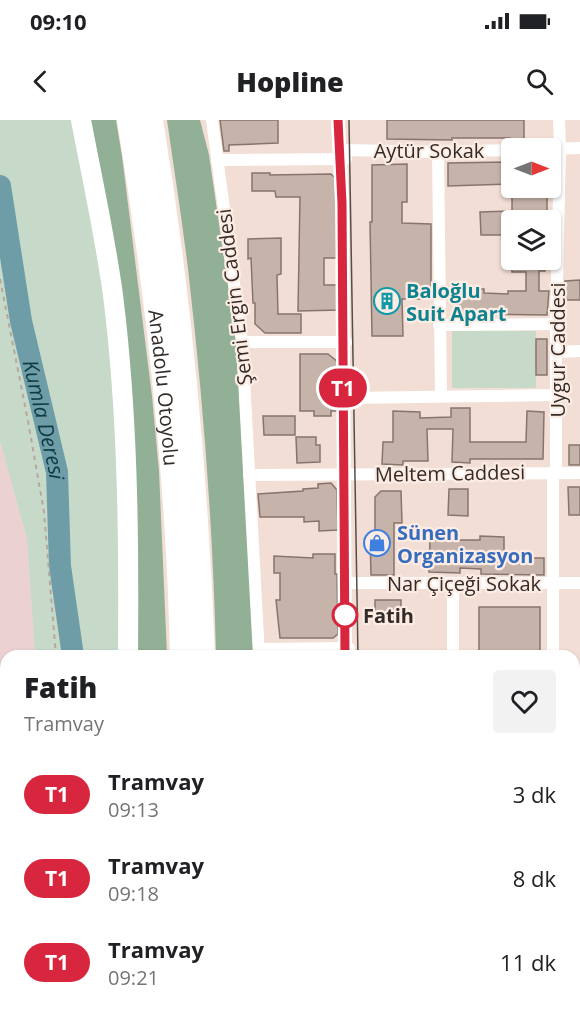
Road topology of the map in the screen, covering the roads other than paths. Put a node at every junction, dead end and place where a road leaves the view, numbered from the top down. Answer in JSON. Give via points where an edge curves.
{"nodes":[{"id":1,"x":81,"y":120,"type":"edge"},
{"id":2,"x":129,"y":120,"type":"edge"},
{"id":3,"x":151,"y":120,"type":"edge"},
{"id":4,"x":212,"y":120,"type":"edge"},
{"id":5,"x":559,"y":120,"type":"edge"},
{"id":6,"x":557,"y":138,"type":"edge"},
{"id":7,"x":580,"y":148,"type":"edge"},
{"id":8,"x":561,"y":149,"type":"edge"},
{"id":9,"x":501,"y":150,"type":"edge"},
{"id":10,"x":438,"y":152,"type":"junction"},
{"id":11,"x":217,"y":160,"type":"junction"},
{"id":12,"x":555,"y":198,"type":"edge"},
{"id":13,"x":556,"y":324,"type":"junction"},
{"id":14,"x":439,"y":325,"type":"junction"},
{"id":15,"x":242,"y":342,"type":"junction"},
{"id":16,"x":346,"y":342,"type":"dead end"},
{"id":17,"x":580,"y":351,"type":"edge"},
{"id":18,"x":556,"y":352,"type":"junction"},
{"id":19,"x":556,"y":395,"type":"junction"},
{"id":20,"x":441,"y":396,"type":"junction"},
{"id":21,"x":347,"y":398,"type":"dead end"},
{"id":22,"x":554,"y":472,"type":"junction"},
{"id":23,"x":580,"y":472,"type":"edge"},
{"id":24,"x":249,"y":475,"type":"junction"},
{"id":25,"x":348,"y":583,"type":"dead end"},
{"id":26,"x":453,"y":583,"type":"junction"},
{"id":27,"x":553,"y":583,"type":"junction"},
{"id":28,"x":580,"y":583,"type":"edge"},
{"id":29,"x":349,"y":648,"type":"dead end"},
{"id":30,"x":128,"y":650,"type":"edge"},
{"id":31,"x":182,"y":650,"type":"edge"},
{"id":32,"x":203,"y":650,"type":"edge"},
{"id":33,"x":259,"y":650,"type":"edge"},
{"id":34,"x":304,"y":650,"type":"edge"},
{"id":35,"x":453,"y":650,"type":"edge"},
{"id":36,"x":552,"y":650,"type":"edge"}],
"edges":[{"from":1,"to":30,"type":"main road","via":[[105,248],[119,355],[127,466]]},
{"from":2,"to":31,"type":"highway","name":"Anadolu Otoyolu","via":[[150,263],[172,468]]},
{"from":3,"to":32,"type":"highway","name":"Anadolu Otoyolu","via":[[173,269],[193,469]]},
{"from":4,"to":11,"type":"street","name":"Şemi Ergin Caddesi"},
{"from":5,"to":6,"type":"street","name":"Uygur Caddesi"},
{"from":7,"to":8,"type":"street"},
{"from":9,"to":10,"type":"street","name":"Aytür Sokak"},
{"from":10,"to":11,"type":"street","name":"Aytür Sokak"},
{"from":10,"to":14,"type":"street"},
{"from":11,"to":15,"type":"street","name":"Şemi Ergin Caddesi"},
{"from":12,"to":13,"type":"street","name":"Uygur Caddesi"},
{"from":13,"to":14,"type":"street"},
{"from":13,"to":18,"type":"street","name":"Uygur Caddesi"},
{"from":14,"to":20,"type":"street"},
{"from":15,"to":16,"type":"street"},
{"from":15,"to":24,"type":"street","name":"Şemi Ergin Caddesi"},
{"from":17,"to":18,"type":"street"},
{"from":18,"to":19,"type":"street","name":"Uygur Caddesi"},
{"from":19,"to":20,"type":"street"},
{"from":19,"to":22,"type":"street","name":"Uygur Caddesi"},
{"from":20,"to":21,"type":"street"},
{"from":22,"to":23,"type":"street","name":"Meltem Caddesi"},
{"from":22,"to":24,"type":"street","name":"Meltem Caddesi"},
{"from":22,"to":27,"type":"street","name":"Uygur Caddesi"},
{"from":24,"to":33,"type":"street","name":"Şemi Ergin Caddesi"},
{"from":25,"to":26,"type":"street","name":"Nar Çiçeği Sokak"},
{"from":26,"to":27,"type":"street","name":"Nar Çiçeği Sokak"},
{"from":26,"to":35,"type":"street"},
{"from":27,"to":28,"type":"street","name":"Nar Çiçeği Sokak"},
{"from":27,"to":36,"type":"street","name":"Uygur Caddesi"},
{"from":29,"to":34,"type":"street"}]}
